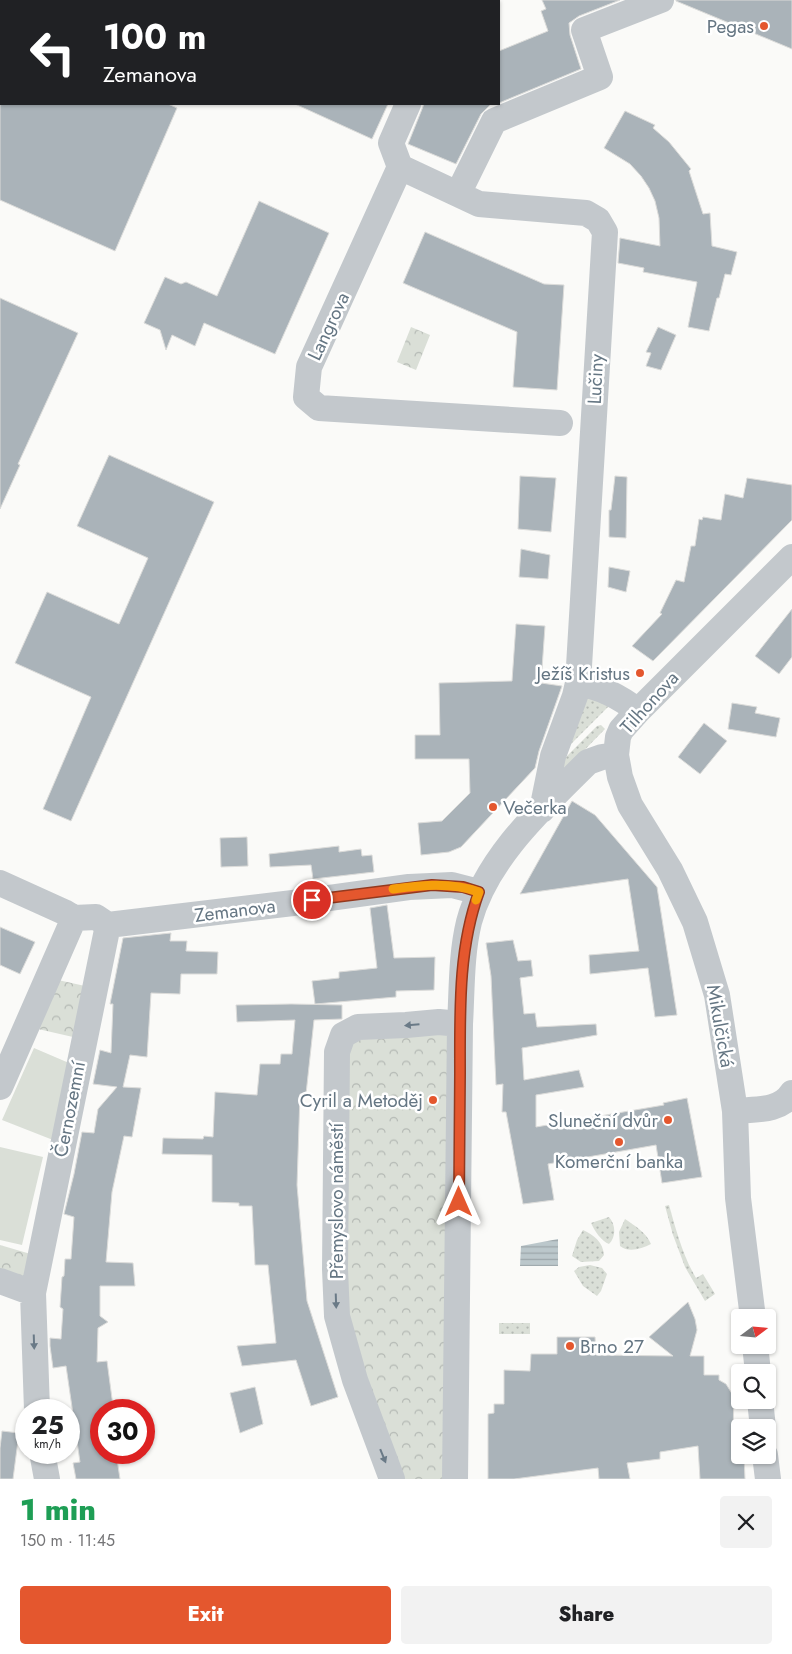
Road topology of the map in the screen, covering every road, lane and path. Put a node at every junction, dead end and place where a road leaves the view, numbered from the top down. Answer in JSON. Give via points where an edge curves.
{"nodes":[{"id":1,"x":661,"y":0,"type":"edge"},
{"id":2,"x":408,"y":105,"type":"edge"},
{"id":3,"x":400,"y":167,"type":"junction"},
{"id":4,"x":458,"y":194,"type":"junction"},
{"id":5,"x":560,"y":423,"type":"dead end"},
{"id":6,"x":792,"y":557,"type":"edge"},
{"id":7,"x":578,"y":684,"type":"junction"},
{"id":8,"x":638,"y":711,"type":"junction"},
{"id":9,"x":616,"y":755,"type":"junction"},
{"id":10,"x":542,"y":810,"type":"junction"},
{"id":11,"x":0,"y":883,"type":"edge"},
{"id":12,"x":479,"y":892,"type":"junction"},
{"id":13,"x":74,"y":918,"type":"junction"},
{"id":14,"x":108,"y":925,"type":"junction"},
{"id":15,"x":460,"y":1024,"type":"junction"},
{"id":16,"x":0,"y":1087,"type":"edge"},
{"id":17,"x":792,"y":1093,"type":"edge"},
{"id":18,"x":735,"y":1111,"type":"junction"},
{"id":19,"x":0,"y":1281,"type":"edge"},
{"id":20,"x":32,"y":1293,"type":"junction"},
{"id":21,"x":752,"y":1309,"type":"edge"},
{"id":22,"x":37,"y":1399,"type":"edge"},
{"id":23,"x":44,"y":1464,"type":"edge"},
{"id":24,"x":766,"y":1464,"type":"edge"},
{"id":25,"x":47,"y":1479,"type":"edge"},
{"id":26,"x":392,"y":1479,"type":"edge"},
{"id":27,"x":456,"y":1479,"type":"edge"},
{"id":28,"x":768,"y":1479,"type":"edge"}],
"edges":[{"from":1,"to":4,"type":"street","via":[[584,30],[600,77],[494,121]]},
{"from":2,"to":3,"type":"street","via":[[391,143]]},
{"from":3,"to":4,"type":"street","name":"Lučiny"},
{"from":3,"to":5,"type":"street","name":"Langrova","via":[[309,367],[306,397],[319,408]]},
{"from":4,"to":7,"type":"street","name":"Lučiny","via":[[479,204],[586,213],[598,220],[604,232]]},
{"from":6,"to":8,"type":"street","name":"Tilhonova"},
{"from":7,"to":8,"type":"street","via":[[594,686]]},
{"from":7,"to":10,"type":"street","name":"Lučiny","via":[[553,756]]},
{"from":8,"to":9,"type":"street","name":"Tilhonova","via":[[621,730]]},
{"from":9,"to":10,"type":"street","name":"Tilhonova","via":[[588,762]]},
{"from":9,"to":18,"type":"street","name":"Mikulčická","via":[[625,796],[680,888],[702,939],[717,995]]},
{"from":10,"to":12,"type":"street","name":"Tilhonova","via":[[499,860]]},
{"from":11,"to":13,"type":"street","name":"Zemanova"},
{"from":12,"to":14,"type":"street","name":"Zemanova","via":[[452,885],[409,887]]},
{"from":12,"to":15,"type":"street","via":[[464,947]]},
{"from":13,"to":14,"type":"street","name":"Zemanova","via":[[96,917]]},
{"from":13,"to":16,"type":"street"},
{"from":14,"to":20,"type":"street","name":"Černozemní"},
{"from":15,"to":26,"type":"street","name":"Přemyslovo náměstí","one_way":true,"via":[[439,1022],[358,1027],[343,1035],[337,1052],[337,1316],[354,1380]]},
{"from":15,"to":27,"type":"street"},
{"from":17,"to":18,"type":"street","via":[[788,1100],[776,1106]]},
{"from":18,"to":21,"type":"street","name":"Mikulčická","via":[[738,1198]]},
{"from":19,"to":20,"type":"street"},
{"from":20,"to":22,"type":"street","name":"Černozemní","one_way":true},
{"from":23,"to":25,"type":"street"},
{"from":24,"to":28,"type":"street"}]}
